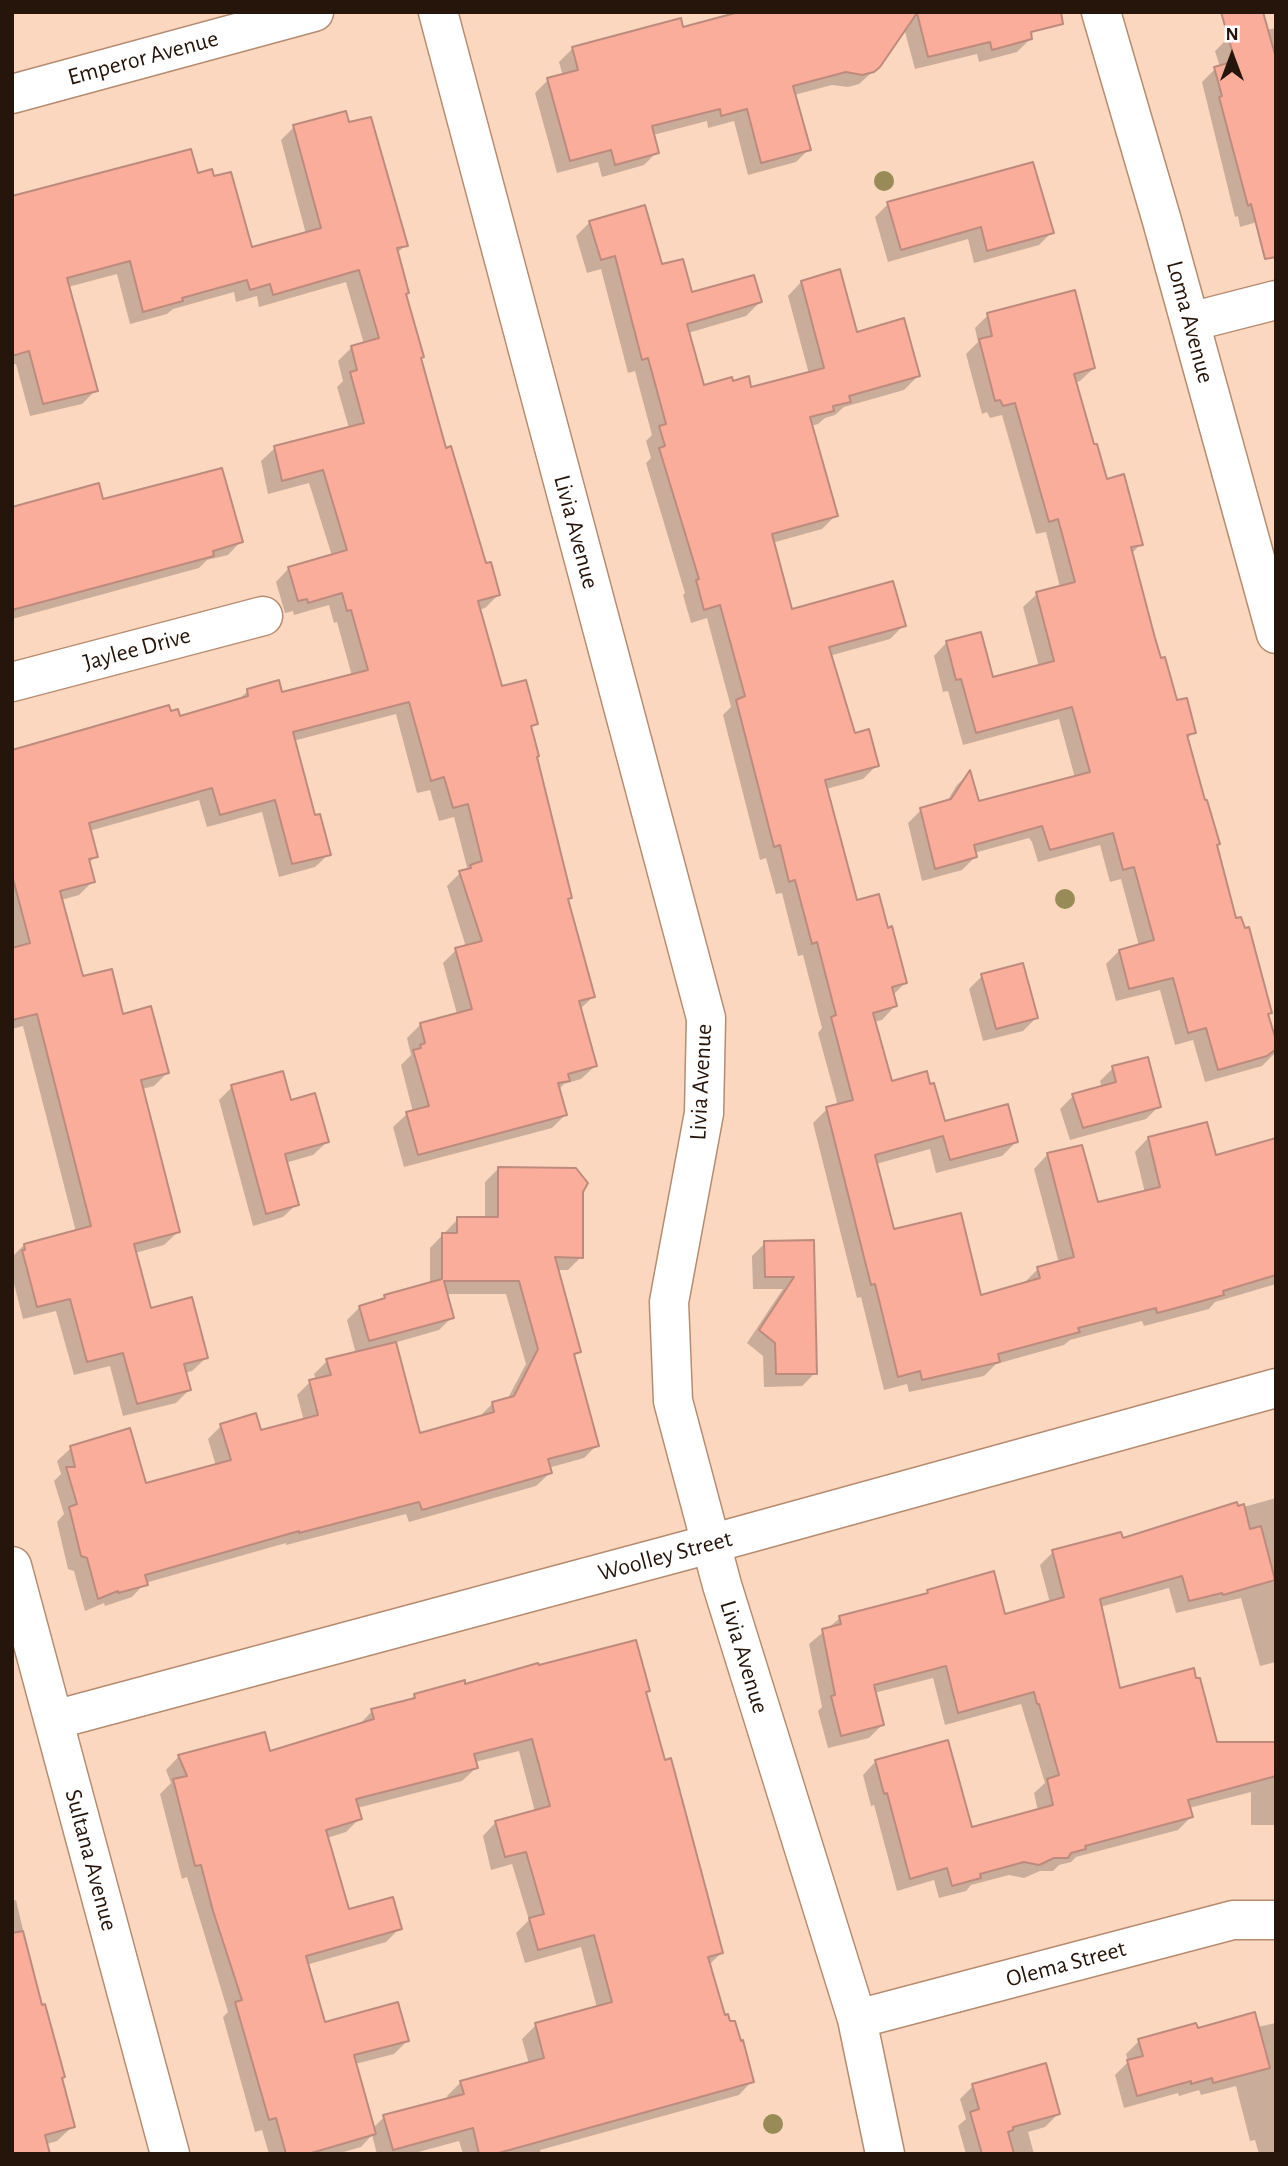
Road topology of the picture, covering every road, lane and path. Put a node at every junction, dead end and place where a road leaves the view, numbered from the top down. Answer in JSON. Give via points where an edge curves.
{"nodes":[{"id":1,"x":314,"y":12,"type":"edge"},
{"id":2,"x":438,"y":12,"type":"edge"},
{"id":3,"x":1101,"y":12,"type":"edge"},
{"id":4,"x":12,"y":94,"type":"edge"},
{"id":5,"x":1276,"y":300,"type":"edge"},
{"id":6,"x":1190,"y":322,"type":"junction"},
{"id":7,"x":263,"y":617,"type":"dead end"},
{"id":8,"x":1276,"y":634,"type":"edge"},
{"id":9,"x":12,"y":682,"type":"edge"},
{"id":10,"x":1276,"y":1388,"type":"edge"},
{"id":11,"x":710,"y":1544,"type":"junction"},
{"id":12,"x":12,"y":1566,"type":"edge"},
{"id":13,"x":54,"y":1720,"type":"junction"},
{"id":14,"x":1276,"y":1920,"type":"edge"},
{"id":15,"x":857,"y":2019,"type":"junction"},
{"id":16,"x":170,"y":2154,"type":"edge"},
{"id":17,"x":885,"y":2154,"type":"edge"}],
"edges":[{"from":1,"to":4,"type":"street","name":"Emperor Avenue"},
{"from":2,"to":11,"type":"street","name":"Livia Avenue","via":[[706,1018],[704,1113],[669,1302],[673,1401]]},
{"from":3,"to":6,"type":"street","name":"Loma Avenue"},
{"from":5,"to":6,"type":"street"},
{"from":6,"to":8,"type":"street","name":"Loma Avenue"},
{"from":7,"to":9,"type":"street","name":"Jaylee Drive"},
{"from":10,"to":11,"type":"street","name":"Woolley Street"},
{"from":11,"to":13,"type":"street","name":"Woolley Street"},
{"from":11,"to":15,"type":"street","name":"Livia Avenue"},
{"from":12,"to":13,"type":"street","name":"Sultana Avenue"},
{"from":13,"to":16,"type":"street","name":"Sultana Avenue"},
{"from":14,"to":15,"type":"street","name":"Olema Street","via":[[1233,1920]]},
{"from":15,"to":17,"type":"street","name":"Livia Avenue"}]}
